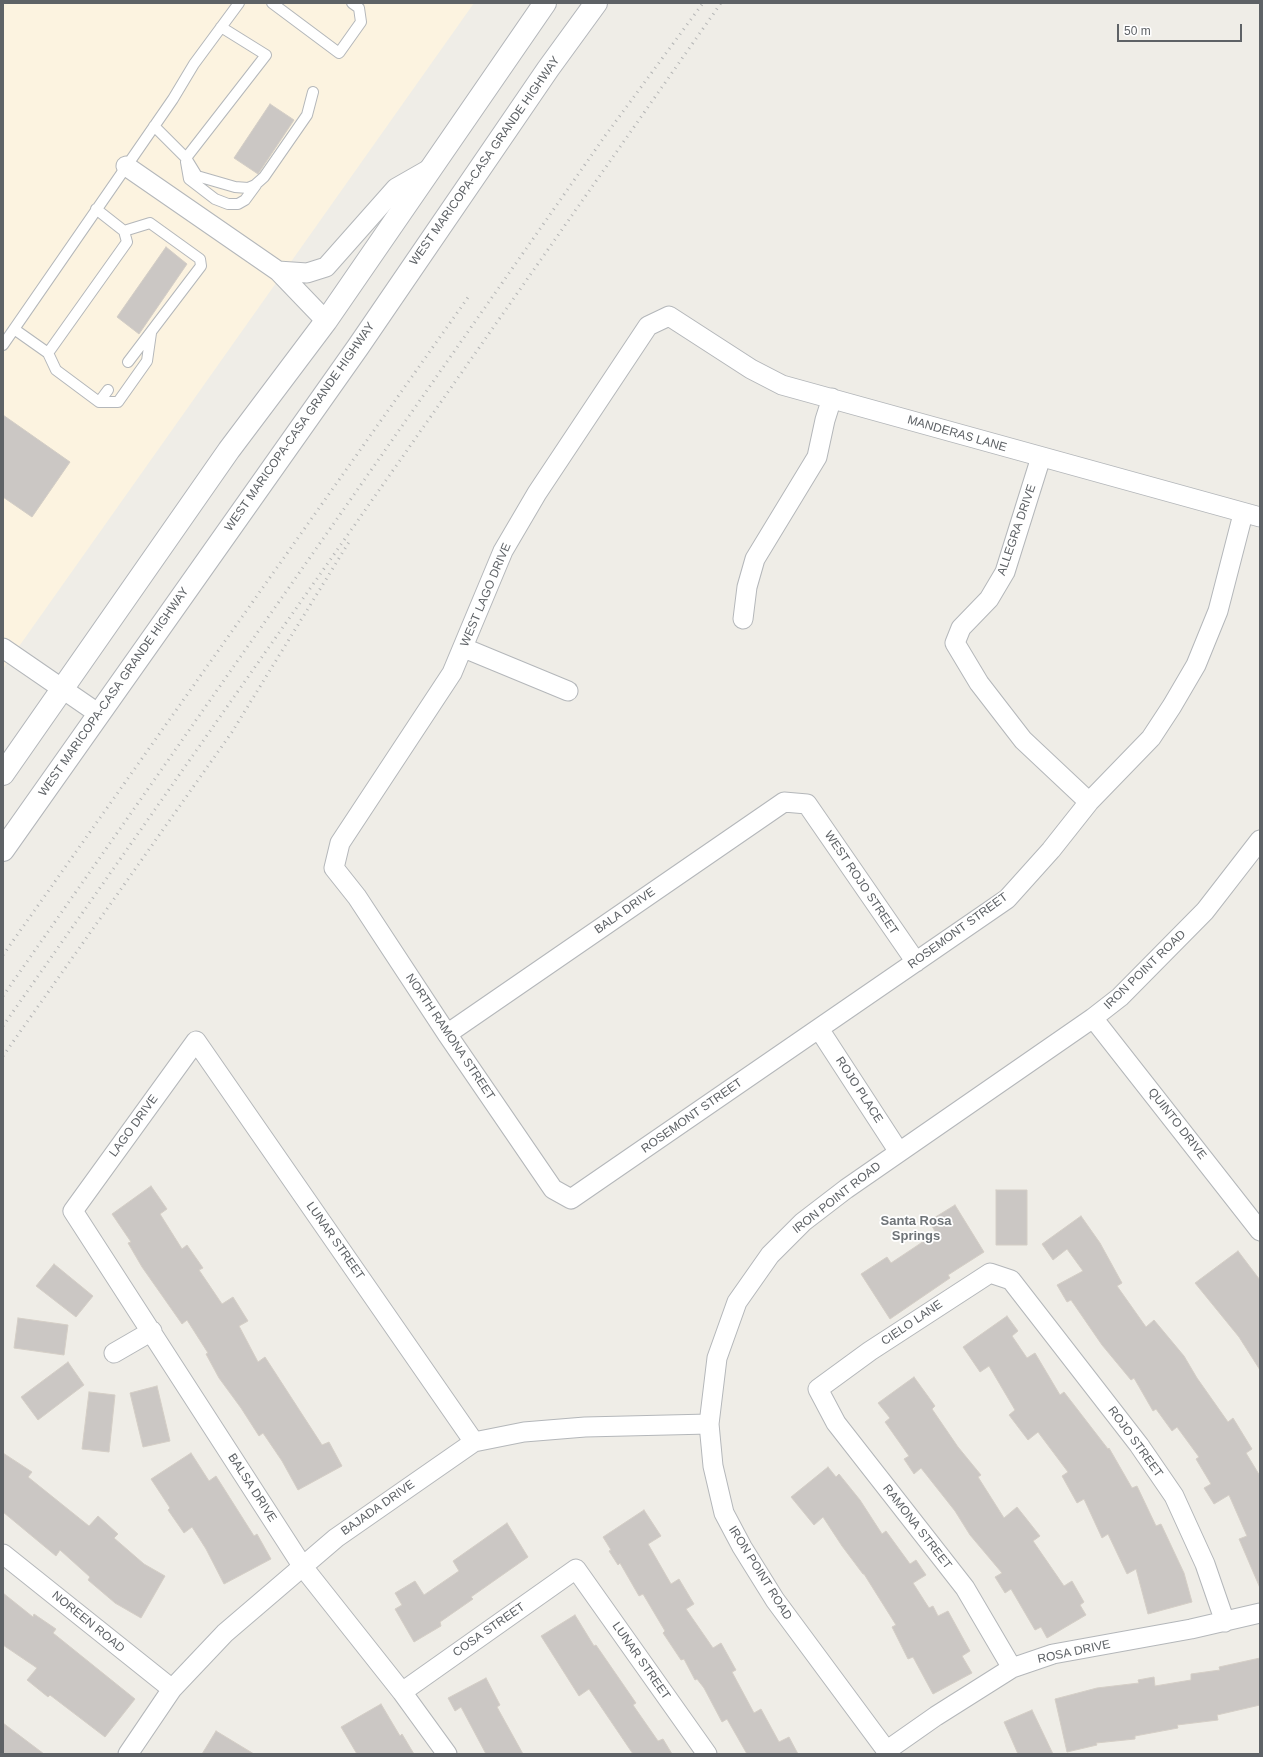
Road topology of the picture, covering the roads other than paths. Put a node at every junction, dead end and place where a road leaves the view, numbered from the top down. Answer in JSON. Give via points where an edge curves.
{"nodes":[{"id":1,"x":238,"y":3,"type":"edge"},
{"id":2,"x":272,"y":3,"type":"edge"},
{"id":3,"x":352,"y":3,"type":"edge"},
{"id":4,"x":545,"y":3,"type":"edge"},
{"id":5,"x":596,"y":3,"type":"edge"},
{"id":6,"x":222,"y":28,"type":"junction"},
{"id":7,"x":313,"y":92,"type":"dead end"},
{"id":8,"x":154,"y":126,"type":"junction"},
{"id":9,"x":186,"y":158,"type":"junction"},
{"id":10,"x":126,"y":166,"type":"junction"},
{"id":11,"x":431,"y":168,"type":"junction"},
{"id":12,"x":256,"y":185,"type":"junction"},
{"id":13,"x":96,"y":209,"type":"junction"},
{"id":14,"x":124,"y":231,"type":"junction"},
{"id":15,"x":278,"y":271,"type":"junction"},
{"id":16,"x":669,"y":316,"type":"joint"},
{"id":17,"x":326,"y":321,"type":"junction"},
{"id":18,"x":14,"y":329,"type":"junction"},
{"id":19,"x":151,"y":333,"type":"junction"},
{"id":20,"x":3,"y":345,"type":"edge"},
{"id":21,"x":48,"y":353,"type":"junction"},
{"id":22,"x":128,"y":362,"type":"dead end"},
{"id":23,"x":108,"y":390,"type":"dead end"},
{"id":24,"x":832,"y":398,"type":"junction"},
{"id":25,"x":99,"y":402,"type":"junction"},
{"id":26,"x":1041,"y":457,"type":"junction"},
{"id":27,"x":1251,"y":516,"type":"edge"},
{"id":28,"x":743,"y":618,"type":"dead end"},
{"id":29,"x":3,"y":648,"type":"edge"},
{"id":30,"x":464,"y":648,"type":"junction"},
{"id":31,"x":64,"y":689,"type":"junction"},
{"id":32,"x":568,"y":690,"type":"dead end"},
{"id":33,"x":99,"y":714,"type":"junction"},
{"id":34,"x":3,"y":774,"type":"edge"},
{"id":35,"x":1088,"y":802,"type":"junction"},
{"id":36,"x":807,"y":804,"type":"joint"},
{"id":37,"x":1260,"y":840,"type":"edge"},
{"id":38,"x":3,"y":850,"type":"edge"},
{"id":39,"x":334,"y":868,"type":"joint"},
{"id":40,"x":916,"y":962,"type":"junction"},
{"id":41,"x":1093,"y":1018,"type":"junction"},
{"id":42,"x":819,"y":1029,"type":"junction"},
{"id":43,"x":447,"y":1034,"type":"junction"},
{"id":44,"x":196,"y":1041,"type":"joint"},
{"id":45,"x":899,"y":1152,"type":"junction"},
{"id":46,"x":571,"y":1199,"type":"joint"},
{"id":47,"x":73,"y":1211,"type":"joint"},
{"id":48,"x":1260,"y":1231,"type":"edge"},
{"id":49,"x":1011,"y":1280,"type":"joint"},
{"id":50,"x":152,"y":1331,"type":"junction"},
{"id":51,"x":114,"y":1353,"type":"dead end"},
{"id":52,"x":818,"y":1389,"type":"joint"},
{"id":53,"x":709,"y":1424,"type":"junction"},
{"id":54,"x":474,"y":1442,"type":"junction"},
{"id":55,"x":3,"y":1554,"type":"edge"},
{"id":56,"x":303,"y":1567,"type":"junction"},
{"id":57,"x":576,"y":1569,"type":"joint"},
{"id":58,"x":1260,"y":1613,"type":"edge"},
{"id":59,"x":1225,"y":1622,"type":"junction"},
{"id":60,"x":1012,"y":1668,"type":"junction"},
{"id":61,"x":172,"y":1689,"type":"junction"},
{"id":62,"x":402,"y":1692,"type":"junction"},
{"id":63,"x":887,"y":1753,"type":"edge"},
{"id":64,"x":128,"y":1754,"type":"edge"},
{"id":65,"x":448,"y":1754,"type":"edge"},
{"id":66,"x":706,"y":1754,"type":"edge"}],
"edges":[{"from":1,"to":6,"type":"lane"},
{"from":2,"to":3,"type":"lane","via":[[339,53],[361,22],[359,8]]},
{"from":4,"to":11,"type":"main road"},
{"from":5,"to":33,"type":"main road","name":"WEST MARICOPA-CASA GRANDE HIGHWAY","via":[[358,347]]},
{"from":6,"to":8,"type":"lane","via":[[194,64]]},
{"from":6,"to":9,"type":"lane","via":[[266,55]]},
{"from":7,"to":12,"type":"lane","via":[[307,115]]},
{"from":8,"to":9,"type":"lane"},
{"from":8,"to":10,"type":"lane"},
{"from":9,"to":12,"type":"lane","via":[[197,176],[235,187],[248,188]]},
{"from":9,"to":12,"type":"lane","via":[[189,179],[215,199],[228,204],[238,204],[245,200]]},
{"from":10,"to":13,"type":"lane"},
{"from":10,"to":15,"type":"street"},
{"from":11,"to":15,"type":"street","via":[[396,188],[326,267],[307,273]]},
{"from":11,"to":17,"type":"main road"},
{"from":13,"to":14,"type":"lane"},
{"from":13,"to":18,"type":"lane"},
{"from":14,"to":19,"type":"lane","via":[[150,223],[200,259],[201,266]]},
{"from":14,"to":21,"type":"lane","via":[[127,242]]},
{"from":15,"to":17,"type":"street"},
{"from":16,"to":24,"type":"street","name":"MANDERAS LANE","via":[[751,369],[782,385]]},
{"from":16,"to":30,"type":"street","name":"WEST LAGO DRIVE","via":[[648,326],[537,493],[503,552]]},
{"from":17,"to":31,"type":"main road","via":[[229,450]]},
{"from":18,"to":20,"type":"lane"},
{"from":18,"to":21,"type":"lane"},
{"from":19,"to":22,"type":"lane"},
{"from":19,"to":25,"type":"lane","via":[[147,360],[118,402]]},
{"from":21,"to":25,"type":"lane","via":[[56,370]]},
{"from":23,"to":25,"type":"lane"},
{"from":24,"to":26,"type":"street","name":"MANDERAS LANE"},
{"from":24,"to":28,"type":"street","via":[[817,457],[755,559],[747,587]]},
{"from":26,"to":27,"type":"street","name":"MANDERAS LANE"},
{"from":26,"to":35,"type":"street","name":"ALLEGRA DRIVE","via":[[1005,572],[989,599],[961,628],[955,643],[979,683],[1023,740]]},
{"from":27,"to":35,"type":"street","name":"ROSEMONT STREET","via":[[1196,665],[1151,738]]},
{"from":29,"to":31,"type":"street"},
{"from":30,"to":32,"type":"street"},
{"from":30,"to":39,"type":"street","name":"WEST LAGO DRIVE","via":[[452,673],[340,844]]},
{"from":31,"to":33,"type":"street"},
{"from":31,"to":34,"type":"main road"},
{"from":33,"to":38,"type":"main road","name":"WEST MARICOPA-CASA GRANDE HIGHWAY"},
{"from":35,"to":40,"type":"street","name":"ROSEMONT STREET","via":[[1051,850],[1007,899]]},
{"from":36,"to":40,"type":"street","name":"WEST ROJO STREET"},
{"from":36,"to":43,"type":"street","name":"BALA DRIVE","via":[[784,802]]},
{"from":37,"to":41,"type":"street","name":"IRON POINT ROAD","via":[[1205,911],[1120,996]]},
{"from":39,"to":43,"type":"street","name":"NORTH RAMONA STREET","via":[[357,897]]},
{"from":40,"to":42,"type":"street","name":"ROSEMONT STREET"},
{"from":41,"to":45,"type":"street","name":"IRON POINT ROAD"},
{"from":41,"to":48,"type":"street","name":"QUINTO DRIVE"},
{"from":42,"to":45,"type":"street","name":"ROJO PLACE"},
{"from":42,"to":46,"type":"street","name":"ROSEMONT STREET"},
{"from":43,"to":46,"type":"street","name":"NORTH RAMONA STREET","via":[[553,1189]]},
{"from":44,"to":47,"type":"street","name":"LAGO DRIVE"},
{"from":44,"to":54,"type":"street","name":"LUNAR STREET"},
{"from":45,"to":53,"type":"street","name":"IRON POINT ROAD","via":[[803,1222],[770,1255],[741,1296],[717,1358]]},
{"from":47,"to":50,"type":"street","name":"BALSA DRIVE"},
{"from":49,"to":52,"type":"street","name":"CIELO LANE","via":[[990,1273],[870,1351]]},
{"from":49,"to":59,"type":"street","name":"ROJO STREET","via":[[1139,1445],[1174,1496],[1205,1564]]},
{"from":50,"to":51,"type":"street"},
{"from":50,"to":56,"type":"street","name":"BALSA DRIVE"},
{"from":52,"to":60,"type":"street","name":"RAMONA STREET","via":[[836,1423],[965,1588]]},
{"from":53,"to":54,"type":"street","name":"BAJADA DRIVE","via":[[585,1427],[524,1432]]},
{"from":53,"to":63,"type":"street","name":"IRON POINT ROAD","via":[[713,1466],[724,1513],[742,1547],[776,1600]]},
{"from":54,"to":56,"type":"street","name":"BAJADA DRIVE","via":[[336,1538]]},
{"from":55,"to":61,"type":"street","name":"NOREEN ROAD"},
{"from":56,"to":61,"type":"street","name":"BAJADA DRIVE","via":[[225,1633]]},
{"from":56,"to":62,"type":"street","name":"BALSA DRIVE"},
{"from":57,"to":62,"type":"street","name":"COSA STREET"},
{"from":57,"to":66,"type":"street","name":"LUNAR STREET"},
{"from":58,"to":59,"type":"street","name":"ROSA DRIVE"},
{"from":59,"to":60,"type":"street","name":"ROSA DRIVE","via":[[1053,1654]]},
{"from":60,"to":63,"type":"street","name":"ROSA DRIVE","via":[[936,1716]]},
{"from":61,"to":64,"type":"street","name":"BAJADA DRIVE"},
{"from":62,"to":65,"type":"street","name":"BALSA DRIVE"}]}
